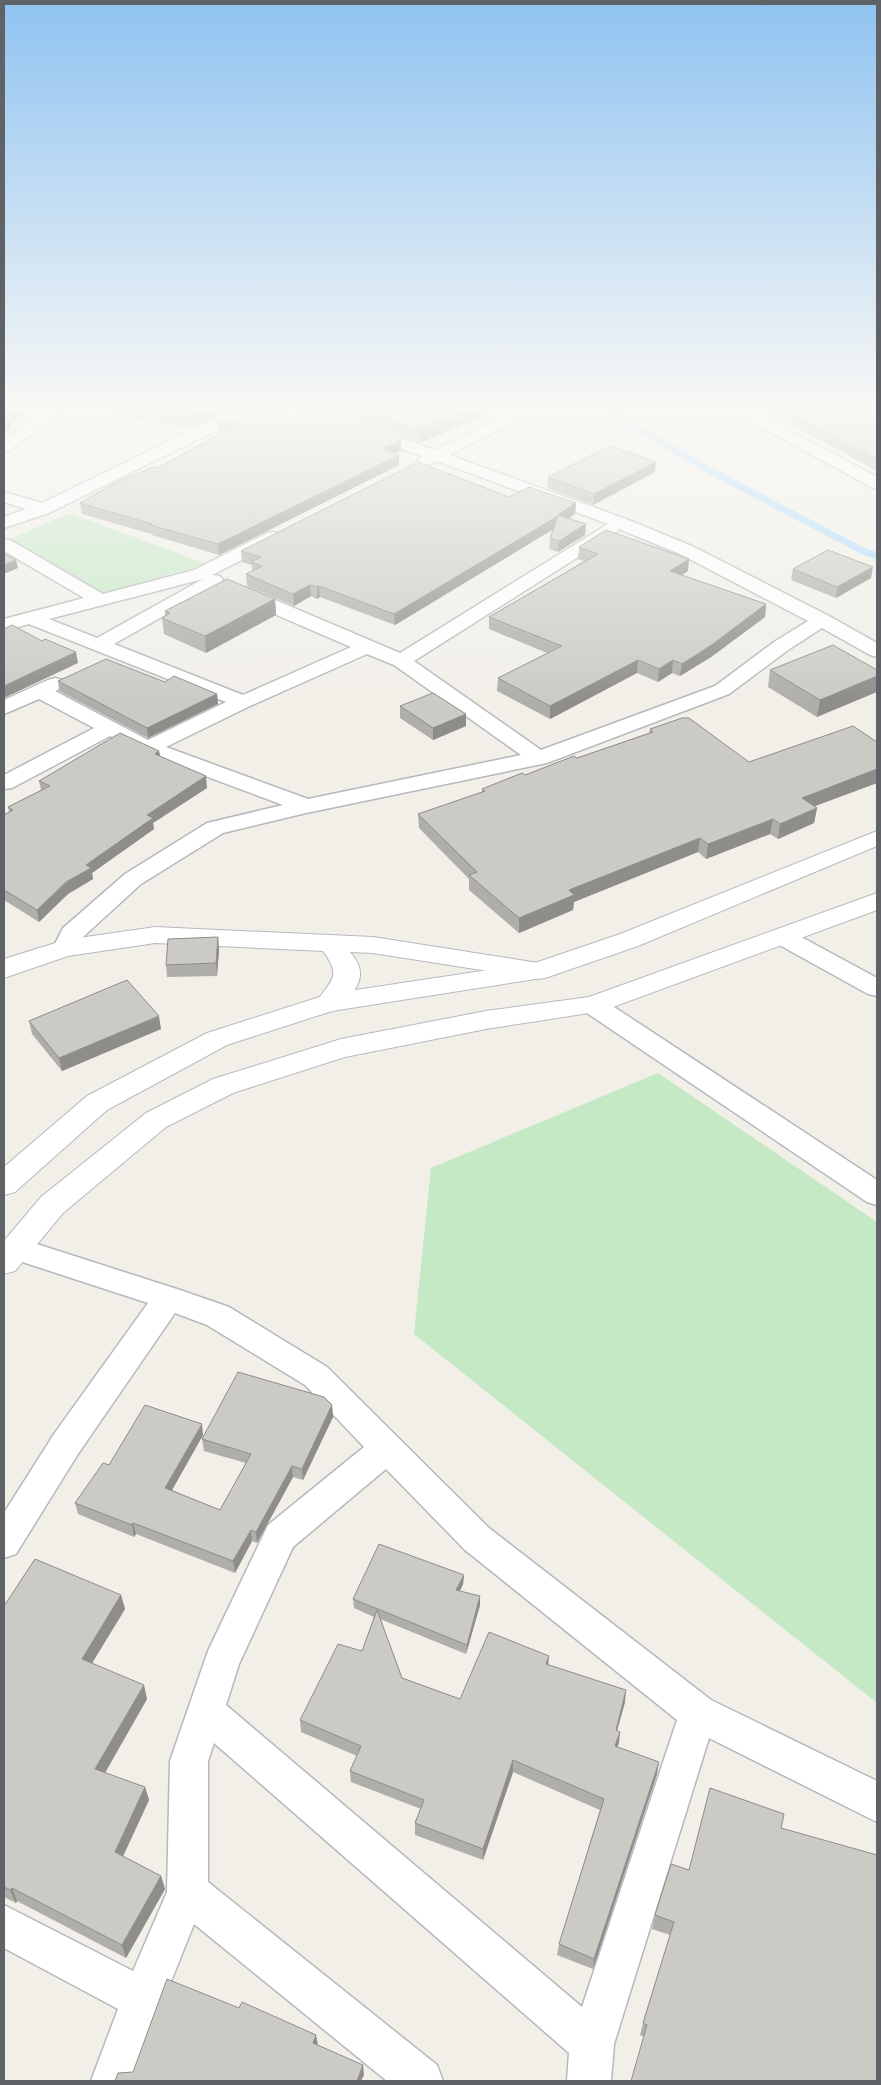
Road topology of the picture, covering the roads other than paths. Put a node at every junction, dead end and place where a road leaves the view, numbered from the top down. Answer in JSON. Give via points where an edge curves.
{"nodes":[{"id":1,"x":580,"y":508,"type":"edge"},
{"id":2,"x":43,"y":509,"type":"edge"},
{"id":3,"x":4,"y":523,"type":"edge"},
{"id":4,"x":620,"y":523,"type":"junction"},
{"id":5,"x":288,"y":529,"type":"edge"},
{"id":6,"x":4,"y":544,"type":"edge"},
{"id":7,"x":207,"y":577,"type":"junction"},
{"id":8,"x":102,"y":601,"type":"junction"},
{"id":9,"x":32,"y":619,"type":"junction"},
{"id":10,"x":822,"y":620,"type":"junction"},
{"id":11,"x":4,"y":625,"type":"edge"},
{"id":12,"x":97,"y":646,"type":"junction"},
{"id":13,"x":368,"y":646,"type":"junction"},
{"id":14,"x":877,"y":651,"type":"edge"},
{"id":15,"x":116,"y":654,"type":"junction"},
{"id":16,"x":401,"y":661,"type":"junction"},
{"id":17,"x":40,"y":692,"type":"junction"},
{"id":18,"x":243,"y":702,"type":"junction"},
{"id":19,"x":4,"y":708,"type":"edge"},
{"id":20,"x":110,"y":728,"type":"junction"},
{"id":21,"x":148,"y":748,"type":"junction"},
{"id":22,"x":539,"y":758,"type":"junction"},
{"id":23,"x":10,"y":780,"type":"edge"},
{"id":24,"x":4,"y":796,"type":"edge"},
{"id":25,"x":306,"y":806,"type":"junction"},
{"id":26,"x":877,"y":838,"type":"edge"},
{"id":27,"x":877,"y":902,"type":"edge"},
{"id":28,"x":783,"y":936,"type":"junction"},
{"id":29,"x":330,"y":944,"type":"junction"},
{"id":30,"x":65,"y":948,"type":"junction"},
{"id":31,"x":7,"y":964,"type":"edge"},
{"id":32,"x":538,"y":971,"type":"junction"},
{"id":33,"x":877,"y":988,"type":"edge"},
{"id":34,"x":329,"y":1003,"type":"junction"},
{"id":35,"x":593,"y":1005,"type":"junction"},
{"id":36,"x":4,"y":1184,"type":"edge"},
{"id":37,"x":877,"y":1194,"type":"edge"},
{"id":38,"x":10,"y":1255,"type":"edge"},
{"id":39,"x":169,"y":1298,"type":"junction"},
{"id":40,"x":388,"y":1447,"type":"junction"},
{"id":41,"x":4,"y":1543,"type":"edge"},
{"id":42,"x":205,"y":1711,"type":"junction"},
{"id":43,"x":698,"y":1713,"type":"junction"},
{"id":44,"x":877,"y":1802,"type":"edge"},
{"id":45,"x":186,"y":1892,"type":"junction"},
{"id":46,"x":4,"y":1926,"type":"edge"},
{"id":47,"x":143,"y":1999,"type":"junction"},
{"id":48,"x":590,"y":2063,"type":"edge"},
{"id":49,"x":113,"y":2081,"type":"edge"},
{"id":50,"x":421,"y":2081,"type":"edge"}],
"edges":[{"from":1,"to":4,"type":"street"},
{"from":2,"to":3,"type":"street"},
{"from":4,"to":10,"type":"street","via":[[686,550]]},
{"from":4,"to":16,"type":"street"},
{"from":5,"to":7,"type":"street"},
{"from":6,"to":8,"type":"street"},
{"from":7,"to":8,"type":"street"},
{"from":7,"to":12,"type":"street"},
{"from":7,"to":13,"type":"street"},
{"from":8,"to":9,"type":"street"},
{"from":9,"to":11,"type":"street"},
{"from":9,"to":12,"type":"street"},
{"from":10,"to":14,"type":"street"},
{"from":10,"to":22,"type":"street","via":[[722,690]]},
{"from":12,"to":15,"type":"street"},
{"from":13,"to":16,"type":"street"},
{"from":13,"to":18,"type":"street"},
{"from":15,"to":17,"type":"street"},
{"from":15,"to":18,"type":"street"},
{"from":16,"to":22,"type":"street"},
{"from":17,"to":19,"type":"street"},
{"from":17,"to":20,"type":"street"},
{"from":18,"to":21,"type":"street"},
{"from":20,"to":21,"type":"street"},
{"from":20,"to":23,"type":"street"},
{"from":21,"to":25,"type":"street"},
{"from":22,"to":25,"type":"street"},
{"from":23,"to":24,"type":"street"},
{"from":25,"to":30,"type":"street","via":[[215,828],[133,879],[72,933]]},
{"from":26,"to":32,"type":"main road","via":[[629,940]]},
{"from":27,"to":28,"type":"main road"},
{"from":28,"to":33,"type":"street"},
{"from":28,"to":35,"type":"main road"},
{"from":29,"to":30,"type":"main road","via":[[155,935]]},
{"from":29,"to":32,"type":"main road","via":[[373,944]]},
{"from":29,"to":34,"type":"main road","via":[[348,972],[344,987]]},
{"from":30,"to":31,"type":"main road"},
{"from":32,"to":34,"type":"main road"},
{"from":34,"to":36,"type":"main road","via":[[217,1039],[96,1103]]},
{"from":35,"to":37,"type":"street"},
{"from":35,"to":38,"type":"main road","via":[[486,1020],[341,1048],[223,1086],[156,1120],[52,1205]]},
{"from":38,"to":39,"type":"street"},
{"from":39,"to":40,"type":"street","via":[[218,1316],[316,1376]]},
{"from":39,"to":41,"type":"street","via":[[66,1444]]},
{"from":40,"to":42,"type":"street","via":[[280,1536],[221,1663]]},
{"from":40,"to":43,"type":"street","via":[[477,1539]]},
{"from":42,"to":45,"type":"street","via":[[189,1761]]},
{"from":42,"to":48,"type":"street"},
{"from":43,"to":44,"type":"street"},
{"from":43,"to":48,"type":"street"},
{"from":45,"to":47,"type":"street"},
{"from":45,"to":50,"type":"street"},
{"from":46,"to":47,"type":"street"},
{"from":47,"to":49,"type":"street"}]}
